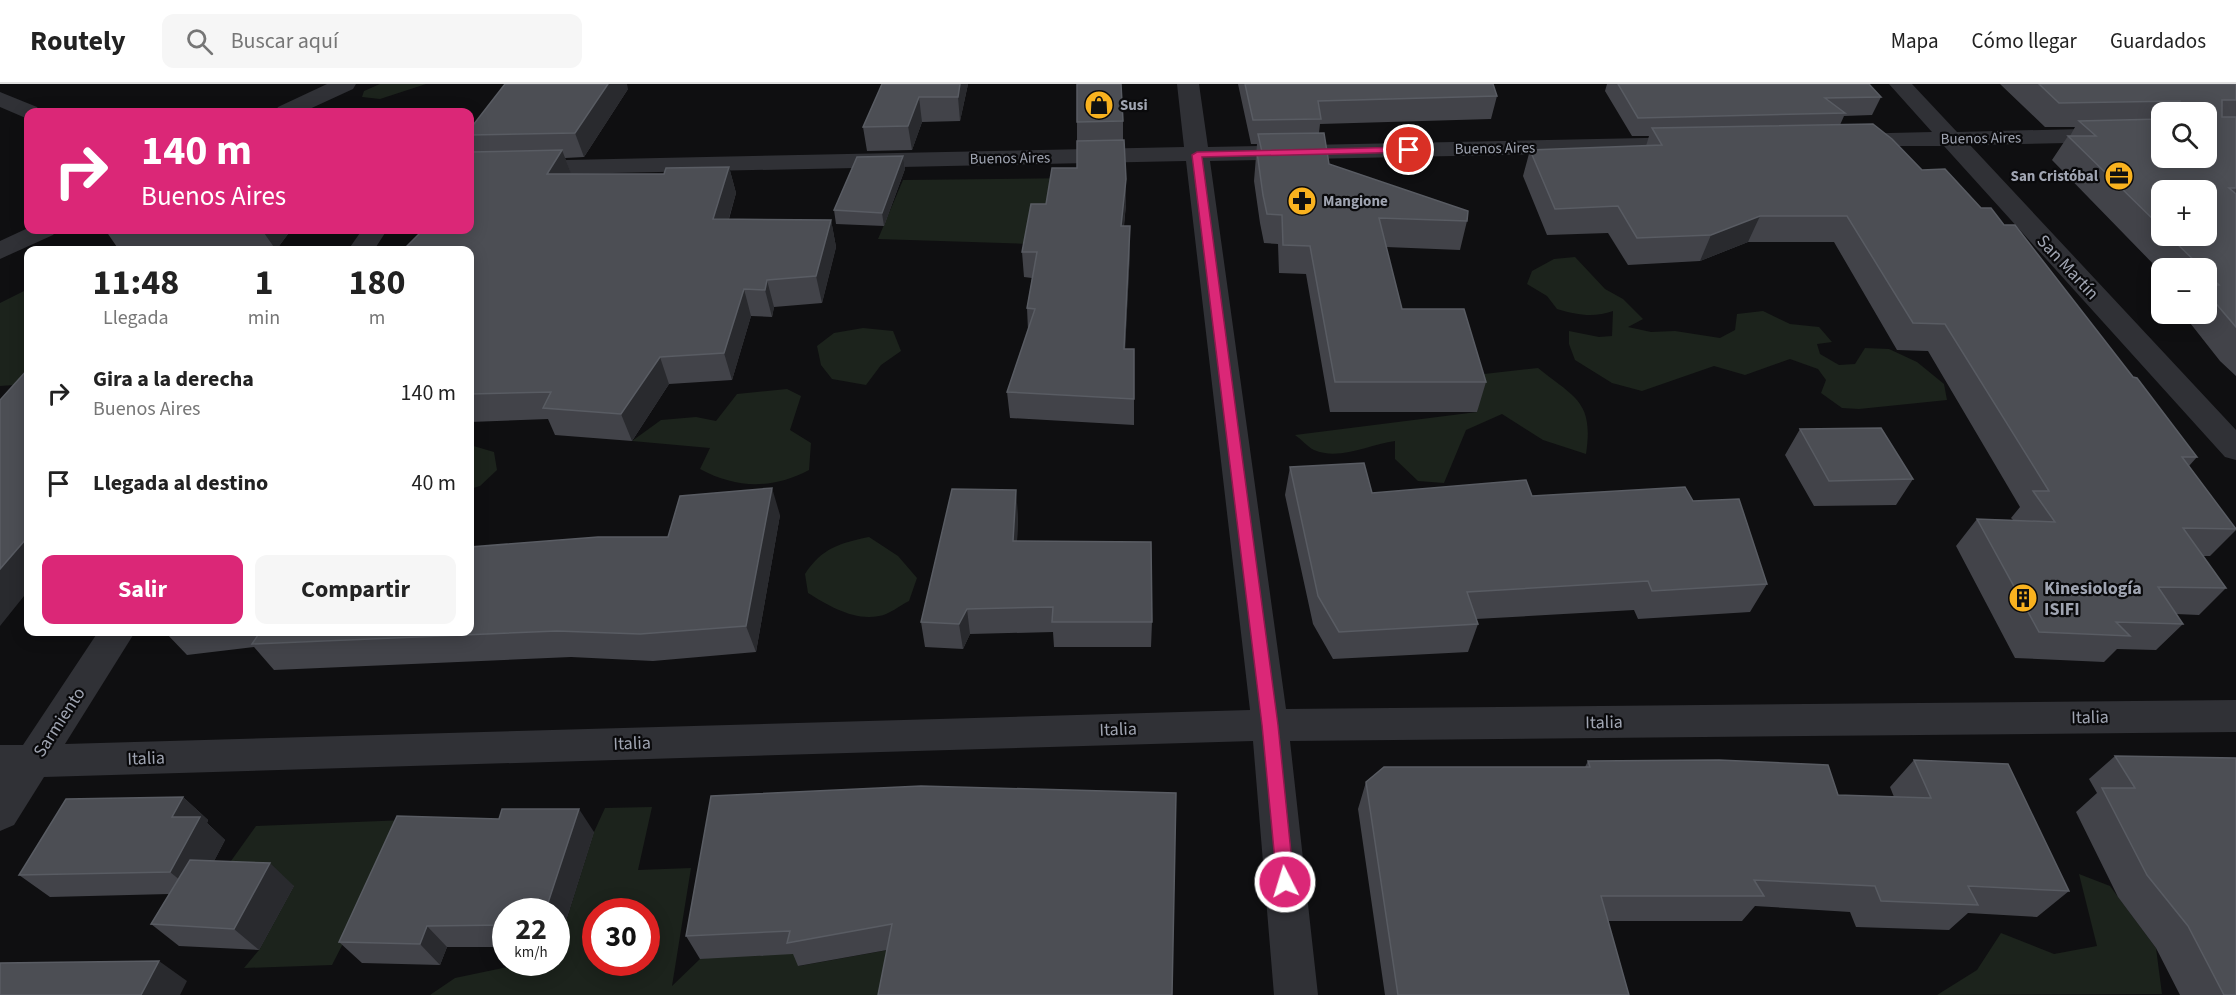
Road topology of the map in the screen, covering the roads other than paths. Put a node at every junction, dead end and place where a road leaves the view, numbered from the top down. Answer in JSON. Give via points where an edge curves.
{"nodes":[{"id":1,"x":345,"y":84,"type":"edge"},
{"id":2,"x":1188,"y":84,"type":"edge"},
{"id":3,"x":1900,"y":84,"type":"edge"},
{"id":4,"x":0,"y":99,"type":"edge"},
{"id":5,"x":294,"y":108,"type":"edge"},
{"id":6,"x":24,"y":110,"type":"edge"},
{"id":7,"x":2151,"y":134,"type":"edge"},
{"id":8,"x":1950,"y":138,"type":"junction"},
{"id":9,"x":1830,"y":141,"type":"edge"},
{"id":10,"x":1711,"y":144,"type":"edge"},
{"id":11,"x":1197,"y":155,"type":"junction"},
{"id":12,"x":474,"y":170,"type":"edge"},
{"id":13,"x":36,"y":234,"type":"edge"},
{"id":14,"x":0,"y":251,"type":"edge"},
{"id":15,"x":2236,"y":449,"type":"edge"},
{"id":16,"x":114,"y":636,"type":"edge"},
{"id":17,"x":2236,"y":716,"type":"edge"},
{"id":18,"x":1270,"y":725,"type":"junction"},
{"id":19,"x":17,"y":762,"type":"edge"},
{"id":20,"x":0,"y":813,"type":"edge"},
{"id":21,"x":1296,"y":995,"type":"edge"}],
"edges":[{"from":1,"to":5,"type":"street"},
{"from":2,"to":11,"type":"street"},
{"from":3,"to":8,"type":"street","name":"San Martín"},
{"from":4,"to":6,"type":"street"},
{"from":7,"to":8,"type":"street","name":"Buenos Aires"},
{"from":8,"to":9,"type":"street","name":"Buenos Aires"},
{"from":8,"to":15,"type":"street","name":"San Martín"},
{"from":10,"to":11,"type":"street","name":"Buenos Aires"},
{"from":11,"to":12,"type":"street","name":"Buenos Aires"},
{"from":11,"to":18,"type":"street"},
{"from":13,"to":14,"type":"street"},
{"from":16,"to":19,"type":"street","name":"Sarmiento"},
{"from":17,"to":18,"type":"street","name":"Italia"},
{"from":18,"to":19,"type":"street","name":"Italia"},
{"from":18,"to":21,"type":"street"},
{"from":19,"to":20,"type":"street","name":"Sarmiento"}]}
